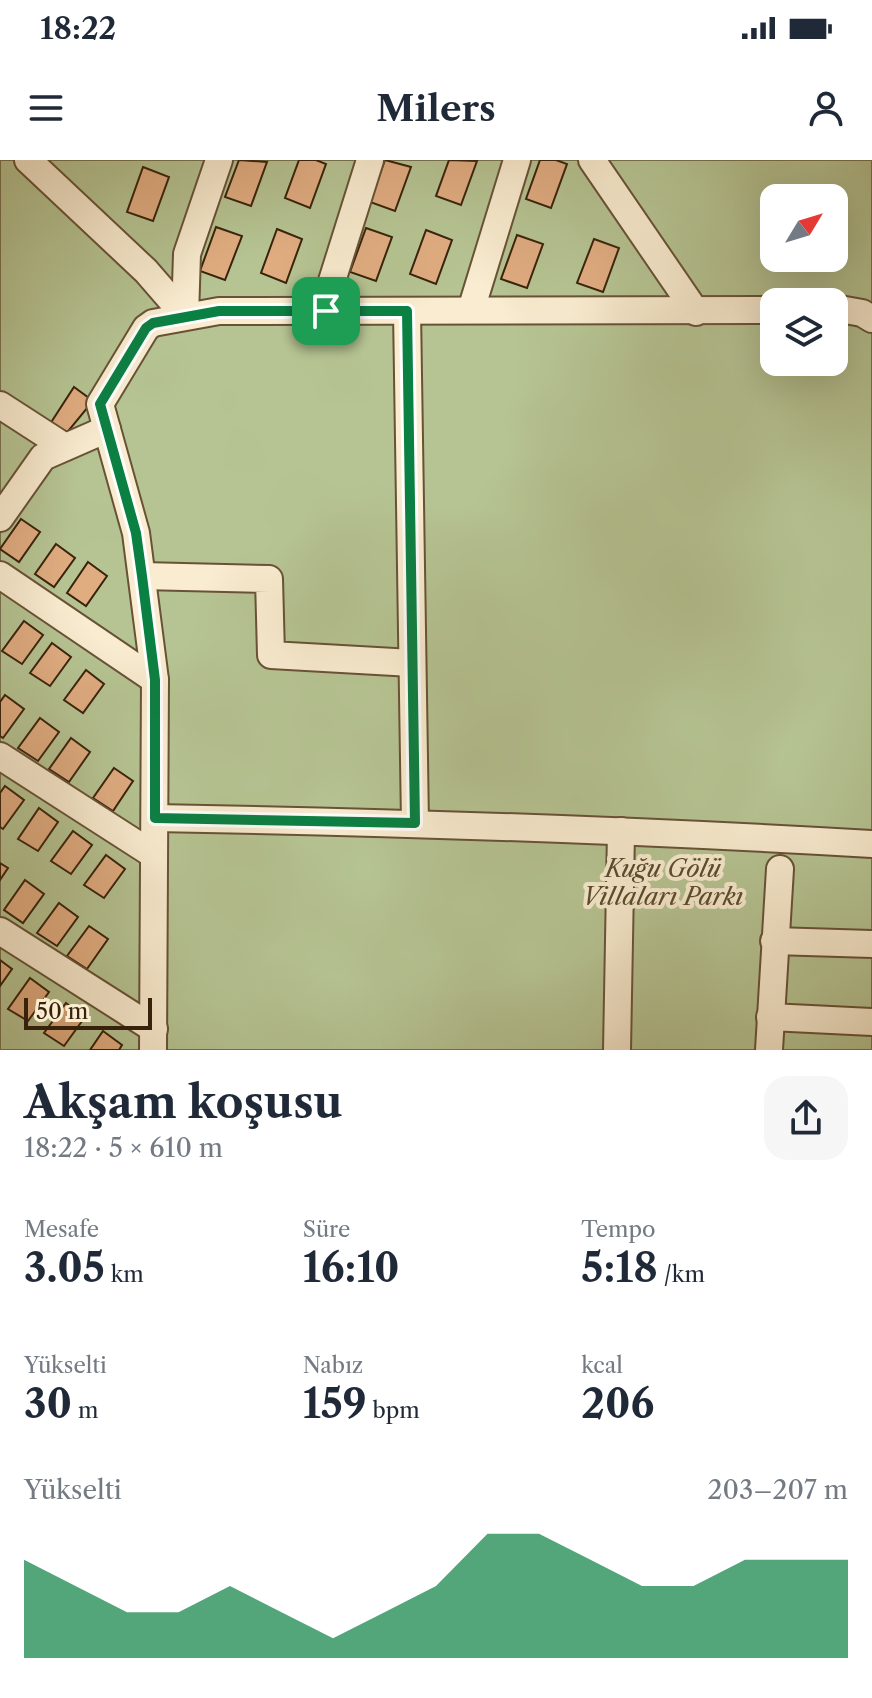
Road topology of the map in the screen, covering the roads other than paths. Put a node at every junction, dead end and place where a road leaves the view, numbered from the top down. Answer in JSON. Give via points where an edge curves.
{"nodes":[{"id":1,"x":28,"y":160,"type":"edge"},
{"id":2,"x":219,"y":160,"type":"edge"},
{"id":3,"x":370,"y":160,"type":"edge"},
{"id":4,"x":517,"y":160,"type":"edge"},
{"id":5,"x":592,"y":160,"type":"edge"},
{"id":6,"x":471,"y":310,"type":"junction"},
{"id":7,"x":760,"y":310,"type":"edge"},
{"id":8,"x":848,"y":310,"type":"edge"},
{"id":9,"x":326,"y":311,"type":"junction"},
{"id":10,"x":407,"y":311,"type":"junction"},
{"id":11,"x":696,"y":312,"type":"junction"},
{"id":12,"x":185,"y":316,"type":"junction"},
{"id":13,"x":872,"y":319,"type":"edge"},
{"id":14,"x":0,"y":405,"type":"edge"},
{"id":15,"x":107,"y":429,"type":"junction"},
{"id":16,"x":65,"y":447,"type":"junction"},
{"id":17,"x":0,"y":518,"type":"edge"},
{"id":18,"x":0,"y":575,"type":"edge"},
{"id":19,"x":142,"y":576,"type":"junction"},
{"id":20,"x":412,"y":663,"type":"junction"},
{"id":21,"x":155,"y":680,"type":"junction"},
{"id":22,"x":0,"y":756,"type":"edge"},
{"id":23,"x":155,"y":818,"type":"junction"},
{"id":24,"x":415,"y":823,"type":"junction"},
{"id":25,"x":621,"y":831,"type":"junction"},
{"id":26,"x":872,"y":844,"type":"edge"},
{"id":27,"x":154,"y":855,"type":"junction"},
{"id":28,"x":780,"y":869,"type":"dead end"},
{"id":29,"x":0,"y":931,"type":"edge"},
{"id":30,"x":774,"y":941,"type":"junction"},
{"id":31,"x":872,"y":944,"type":"edge"},
{"id":32,"x":770,"y":1017,"type":"junction"},
{"id":33,"x":872,"y":1022,"type":"edge"},
{"id":34,"x":154,"y":1039,"type":"edge"},
{"id":35,"x":617,"y":1050,"type":"edge"},
{"id":36,"x":769,"y":1050,"type":"edge"}],
"edges":[{"from":1,"to":12,"type":"street","via":[[146,271]]},
{"from":2,"to":12,"type":"street","via":[[187,254]]},
{"from":3,"to":9,"type":"street"},
{"from":4,"to":6,"type":"street"},
{"from":5,"to":11,"type":"street"},
{"from":6,"to":10,"type":"street"},
{"from":6,"to":11,"type":"street"},
{"from":7,"to":11,"type":"street"},
{"from":8,"to":13,"type":"street"},
{"from":9,"to":10,"type":"street"},
{"from":9,"to":12,"type":"street"},
{"from":10,"to":20,"type":"street"},
{"from":12,"to":15,"type":"street","via":[[146,328],[100,404]]},
{"from":14,"to":16,"type":"street"},
{"from":15,"to":16,"type":"street"},
{"from":15,"to":19,"type":"street","via":[[136,533]]},
{"from":16,"to":17,"type":"street","via":[[43,457]]},
{"from":18,"to":21,"type":"street"},
{"from":19,"to":20,"type":"street","via":[[269,579],[271,655]]},
{"from":19,"to":21,"type":"street"},
{"from":20,"to":24,"type":"street"},
{"from":21,"to":23,"type":"street"},
{"from":22,"to":27,"type":"street"},
{"from":23,"to":24,"type":"street"},
{"from":23,"to":27,"type":"street"},
{"from":24,"to":25,"type":"street"},
{"from":25,"to":26,"type":"street"},
{"from":25,"to":35,"type":"street"},
{"from":27,"to":34,"type":"street"},
{"from":28,"to":30,"type":"street"},
{"from":29,"to":34,"type":"street"},
{"from":30,"to":31,"type":"street"},
{"from":30,"to":32,"type":"street"},
{"from":32,"to":33,"type":"street"},
{"from":32,"to":36,"type":"street"}]}
